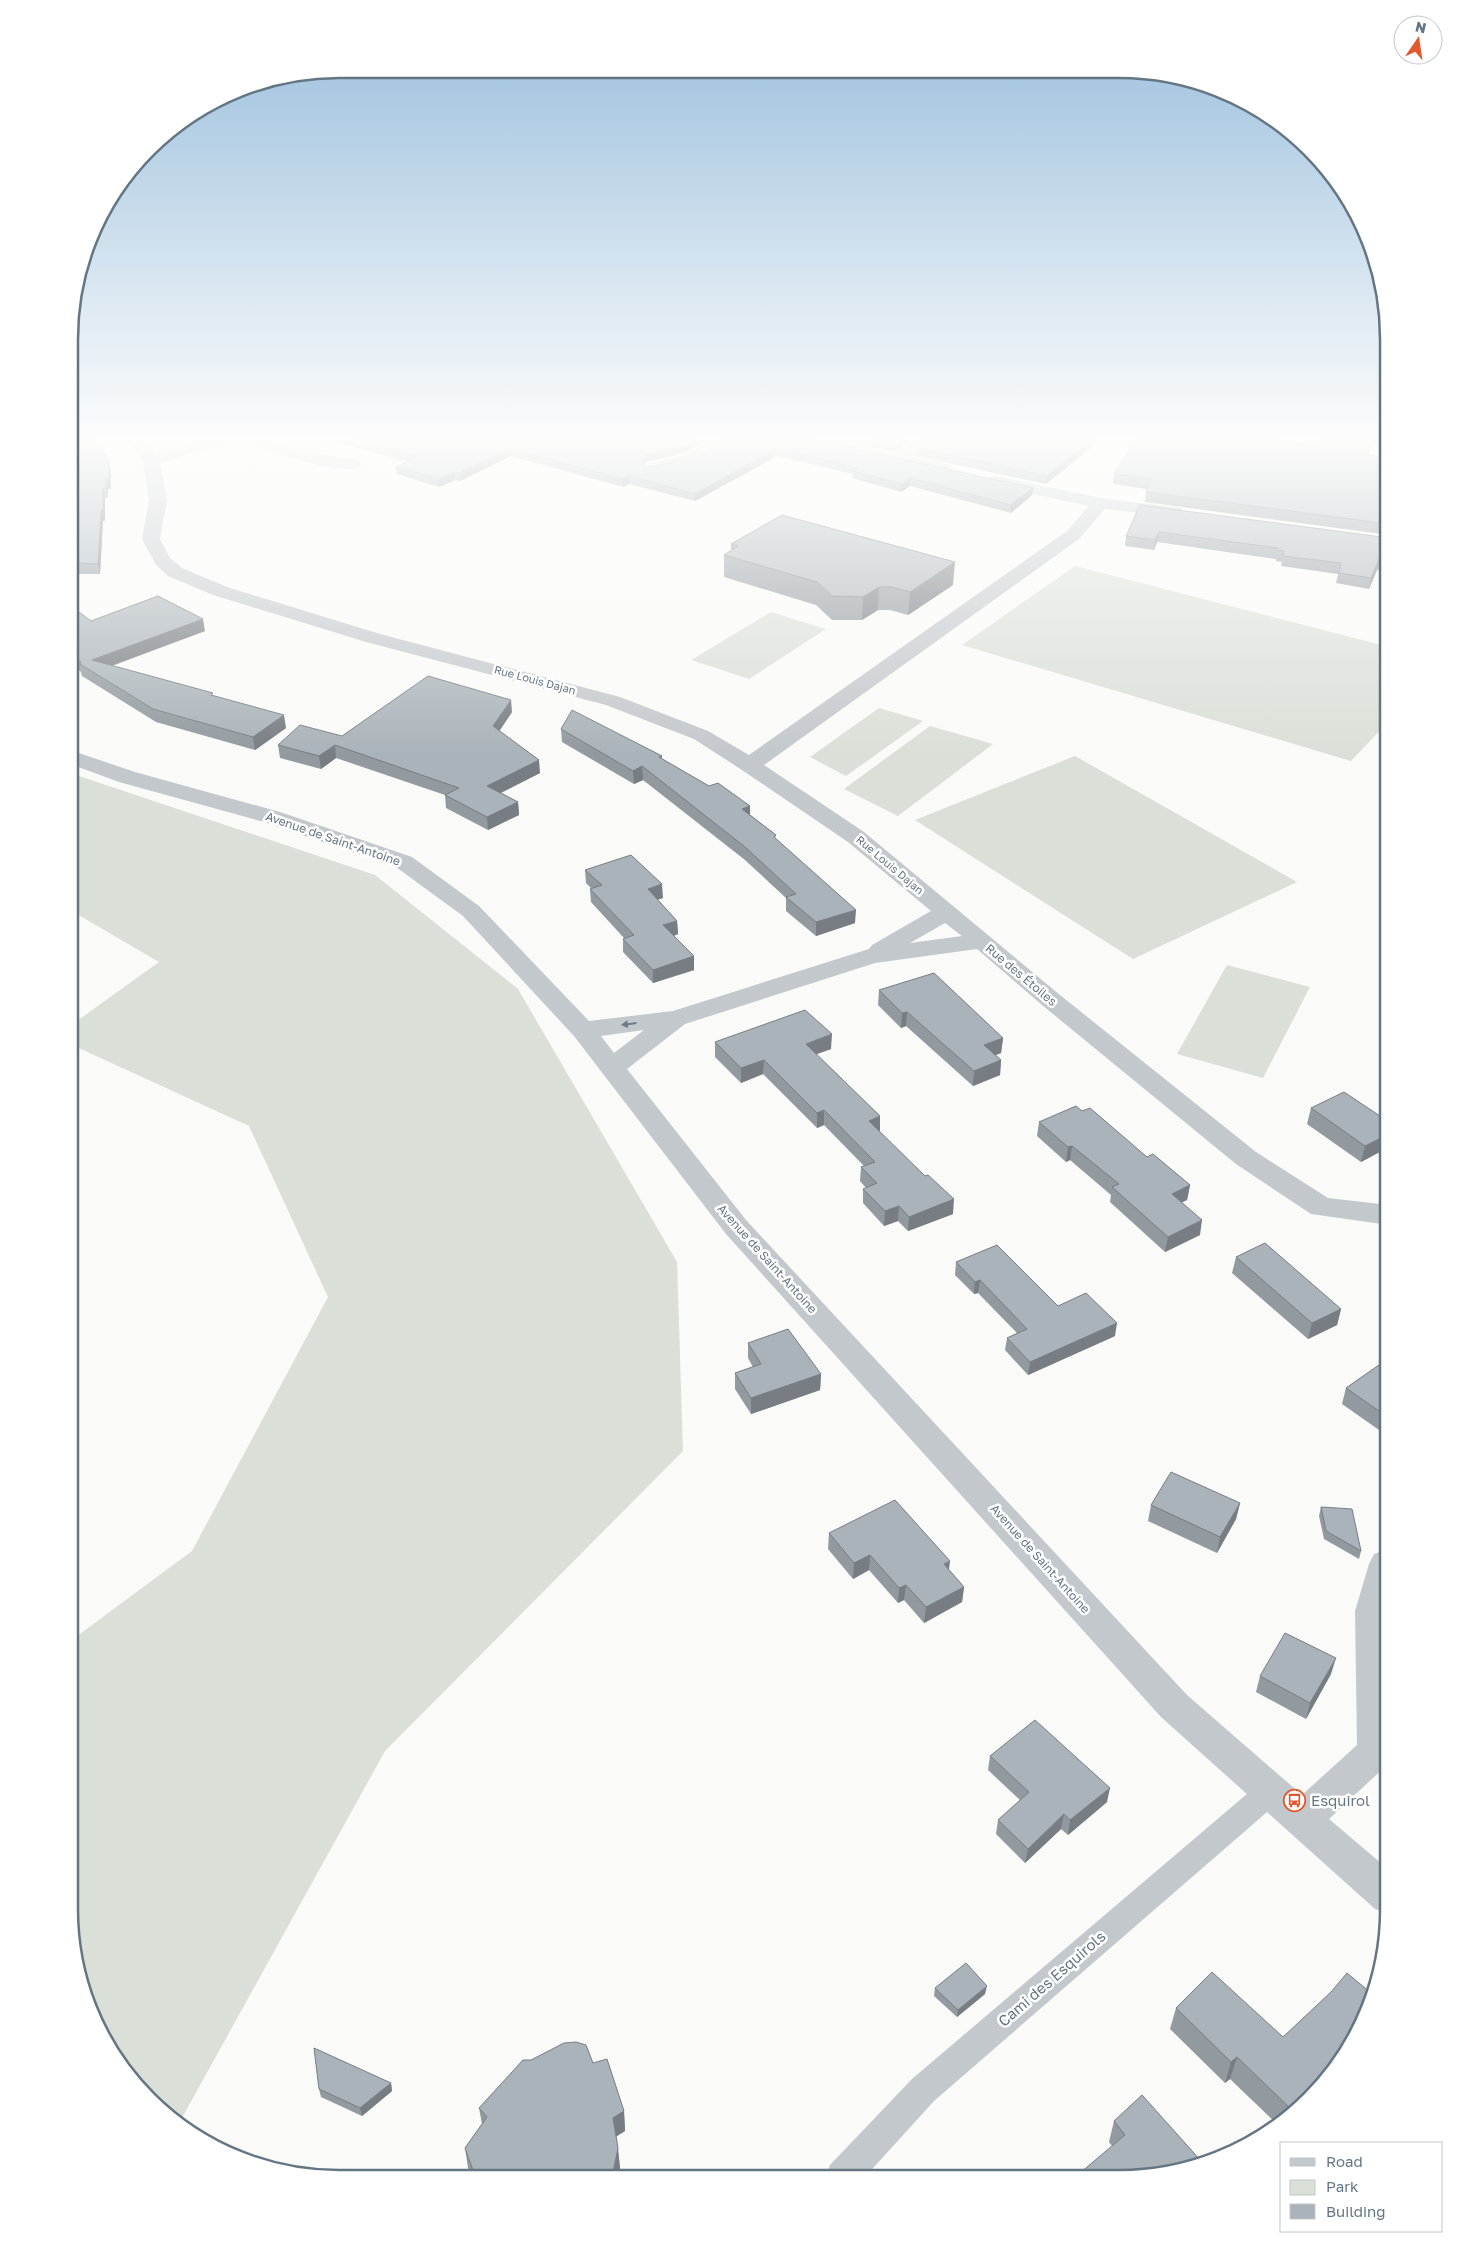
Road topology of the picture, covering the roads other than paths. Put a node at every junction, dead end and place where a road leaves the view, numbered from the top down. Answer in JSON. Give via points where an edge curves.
{"nodes":[{"id":1,"x":154,"y":545,"type":"edge"},
{"id":2,"x":1059,"y":545,"type":"edge"},
{"id":3,"x":78,"y":759,"type":"edge"},
{"id":4,"x":750,"y":765,"type":"junction"},
{"id":5,"x":946,"y":912,"type":"junction"},
{"id":6,"x":982,"y":941,"type":"junction"},
{"id":7,"x":871,"y":956,"type":"junction"},
{"id":8,"x":676,"y":1018,"type":"junction"},
{"id":9,"x":583,"y":1030,"type":"junction"},
{"id":10,"x":612,"y":1067,"type":"junction"},
{"id":11,"x":1380,"y":1214,"type":"edge"},
{"id":12,"x":1380,"y":1586,"type":"edge"},
{"id":13,"x":1270,"y":1791,"type":"junction"},
{"id":14,"x":1302,"y":1819,"type":"junction"},
{"id":15,"x":1380,"y":1888,"type":"edge"},
{"id":16,"x":849,"y":2170,"type":"edge"}],
"edges":[{"from":1,"to":4,"type":"street","name":"Rue Louis Dajan","via":[[162,561],[175,572],[220,591],[373,638],[613,702],[702,735]]},
{"from":2,"to":4,"type":"street"},
{"from":3,"to":9,"type":"street","name":"Avenue de Saint-Antoine","via":[[127,777],[272,817],[404,862],[470,911]]},
{"from":4,"to":5,"type":"street","name":"Rue Louis Dajan","via":[[856,837]]},
{"from":5,"to":6,"type":"street","name":"Rue Louis Dajan"},
{"from":5,"to":7,"type":"street"},
{"from":6,"to":7,"type":"street","name":"Rue des Étoiles"},
{"from":6,"to":11,"type":"street","name":"Rue des Étoiles","via":[[1246,1158],[1321,1207]]},
{"from":7,"to":8,"type":"street","name":"Rue des Étoiles"},
{"from":8,"to":9,"type":"street","one_way":true},
{"from":8,"to":10,"type":"street","name":"Rue des Étoiles"},
{"from":9,"to":10,"type":"street","name":"Avenue de Saint-Antoine"},
{"from":10,"to":13,"type":"street","name":"Avenue de Saint-Antoine","via":[[736,1227],[1174,1706]]},
{"from":12,"to":14,"type":"street","via":[[1373,1611],[1376,1751]]},
{"from":13,"to":14,"type":"street","name":"Avenue de Saint-Antoine"},
{"from":13,"to":16,"type":"lane","name":"Cami des Esquirols","via":[[923,2090]]},
{"from":14,"to":15,"type":"street","name":"Avenue de Saint-Antoine"}]}
